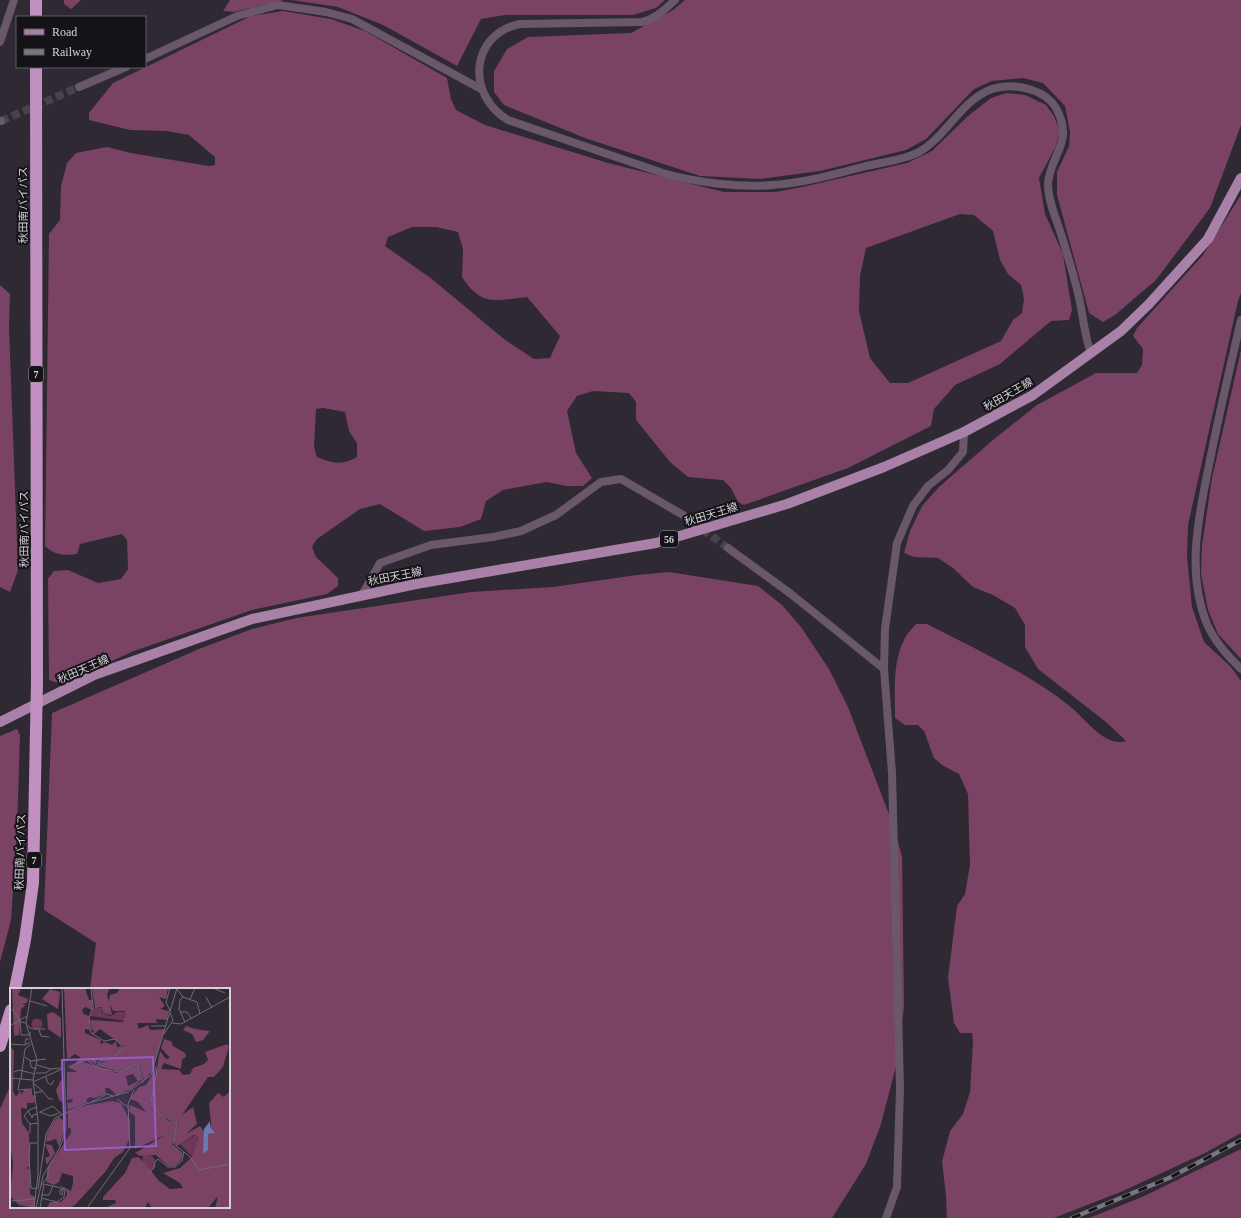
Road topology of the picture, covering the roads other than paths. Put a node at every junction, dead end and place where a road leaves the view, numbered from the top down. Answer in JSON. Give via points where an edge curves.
{"nodes":[{"id":1,"x":14,"y":0,"type":"edge"},
{"id":2,"x":36,"y":0,"type":"edge"},
{"id":3,"x":675,"y":0,"type":"edge"},
{"id":4,"x":36,"y":16,"type":"edge"},
{"id":5,"x":0,"y":42,"type":"edge"},
{"id":6,"x":146,"y":59,"type":"edge"},
{"id":7,"x":36,"y":68,"type":"edge"},
{"id":8,"x":124,"y":68,"type":"edge"},
{"id":9,"x":79,"y":87,"type":"tunnel mouth"},
{"id":10,"x":481,"y":89,"type":"junction"},
{"id":11,"x":1241,"y":178,"type":"edge"},
{"id":12,"x":1241,"y":320,"type":"edge"},
{"id":13,"x":1091,"y":354,"type":"junction"},
{"id":14,"x":964,"y":432,"type":"junction"},
{"id":15,"x":683,"y":515,"type":"tunnel mouth"},
{"id":16,"x":728,"y":548,"type":"tunnel mouth"},
{"id":17,"x":362,"y":595,"type":"junction"},
{"id":18,"x":884,"y":669,"type":"junction"},
{"id":19,"x":1241,"y":669,"type":"edge"},
{"id":20,"x":0,"y":722,"type":"edge"},
{"id":21,"x":15,"y":988,"type":"edge"},
{"id":22,"x":10,"y":1013,"type":"edge"},
{"id":23,"x":0,"y":1046,"type":"edge"},
{"id":24,"x":886,"y":1218,"type":"edge"}],
"edges":[{"from":1,"to":5,"type":"street"},
{"from":2,"to":4,"type":"highway"},
{"from":3,"to":10,"type":"street","via":[[658,15],[642,22],[520,24],[506,28],[497,34],[484,51],[480,66]]},
{"from":6,"to":10,"type":"street","via":[[237,16],[278,5],[326,12],[352,19]]},
{"from":7,"to":21,"type":"highway","name":"秋田南バイパス","number":"7","bridge":true,"via":[[37,682],[33,883]]},
{"from":8,"to":9,"type":"street"},
{"from":10,"to":13,"type":"street","via":[[491,106],[508,120],[663,173],[716,183],[771,185],[825,176],[919,152],[959,113],[982,95],[1010,86],[1029,88],[1045,97],[1057,110],[1064,128],[1061,148],[1051,167],[1048,185],[1052,209],[1078,295],[1085,337]]},
{"from":11,"to":13,"type":"main road","name":"秋田天王線","number":"56","via":[[1208,238],[1149,304],[1121,331]]},
{"from":12,"to":19,"type":"street","via":[[1200,509],[1195,563],[1198,592],[1206,622],[1215,641]]},
{"from":13,"to":14,"type":"main road","name":"秋田天王線","number":"56","via":[[1033,395]]},
{"from":14,"to":17,"type":"main road","name":"秋田天王線","number":"56","via":[[884,467],[787,504],[656,543]]},
{"from":14,"to":18,"type":"street","via":[[963,452],[948,470],[928,486],[913,506],[897,543],[885,629]]},
{"from":15,"to":17,"type":"street","via":[[620,479],[601,482],[556,515],[521,531],[431,545],[380,562]]},
{"from":16,"to":18,"type":"street"},
{"from":17,"to":20,"type":"main road","name":"秋田天王線","number":"56","via":[[252,619],[94,674]]},
{"from":18,"to":24,"type":"street","via":[[892,773],[900,1088],[897,1187]]},
{"from":22,"to":23,"type":"highway"}]}
